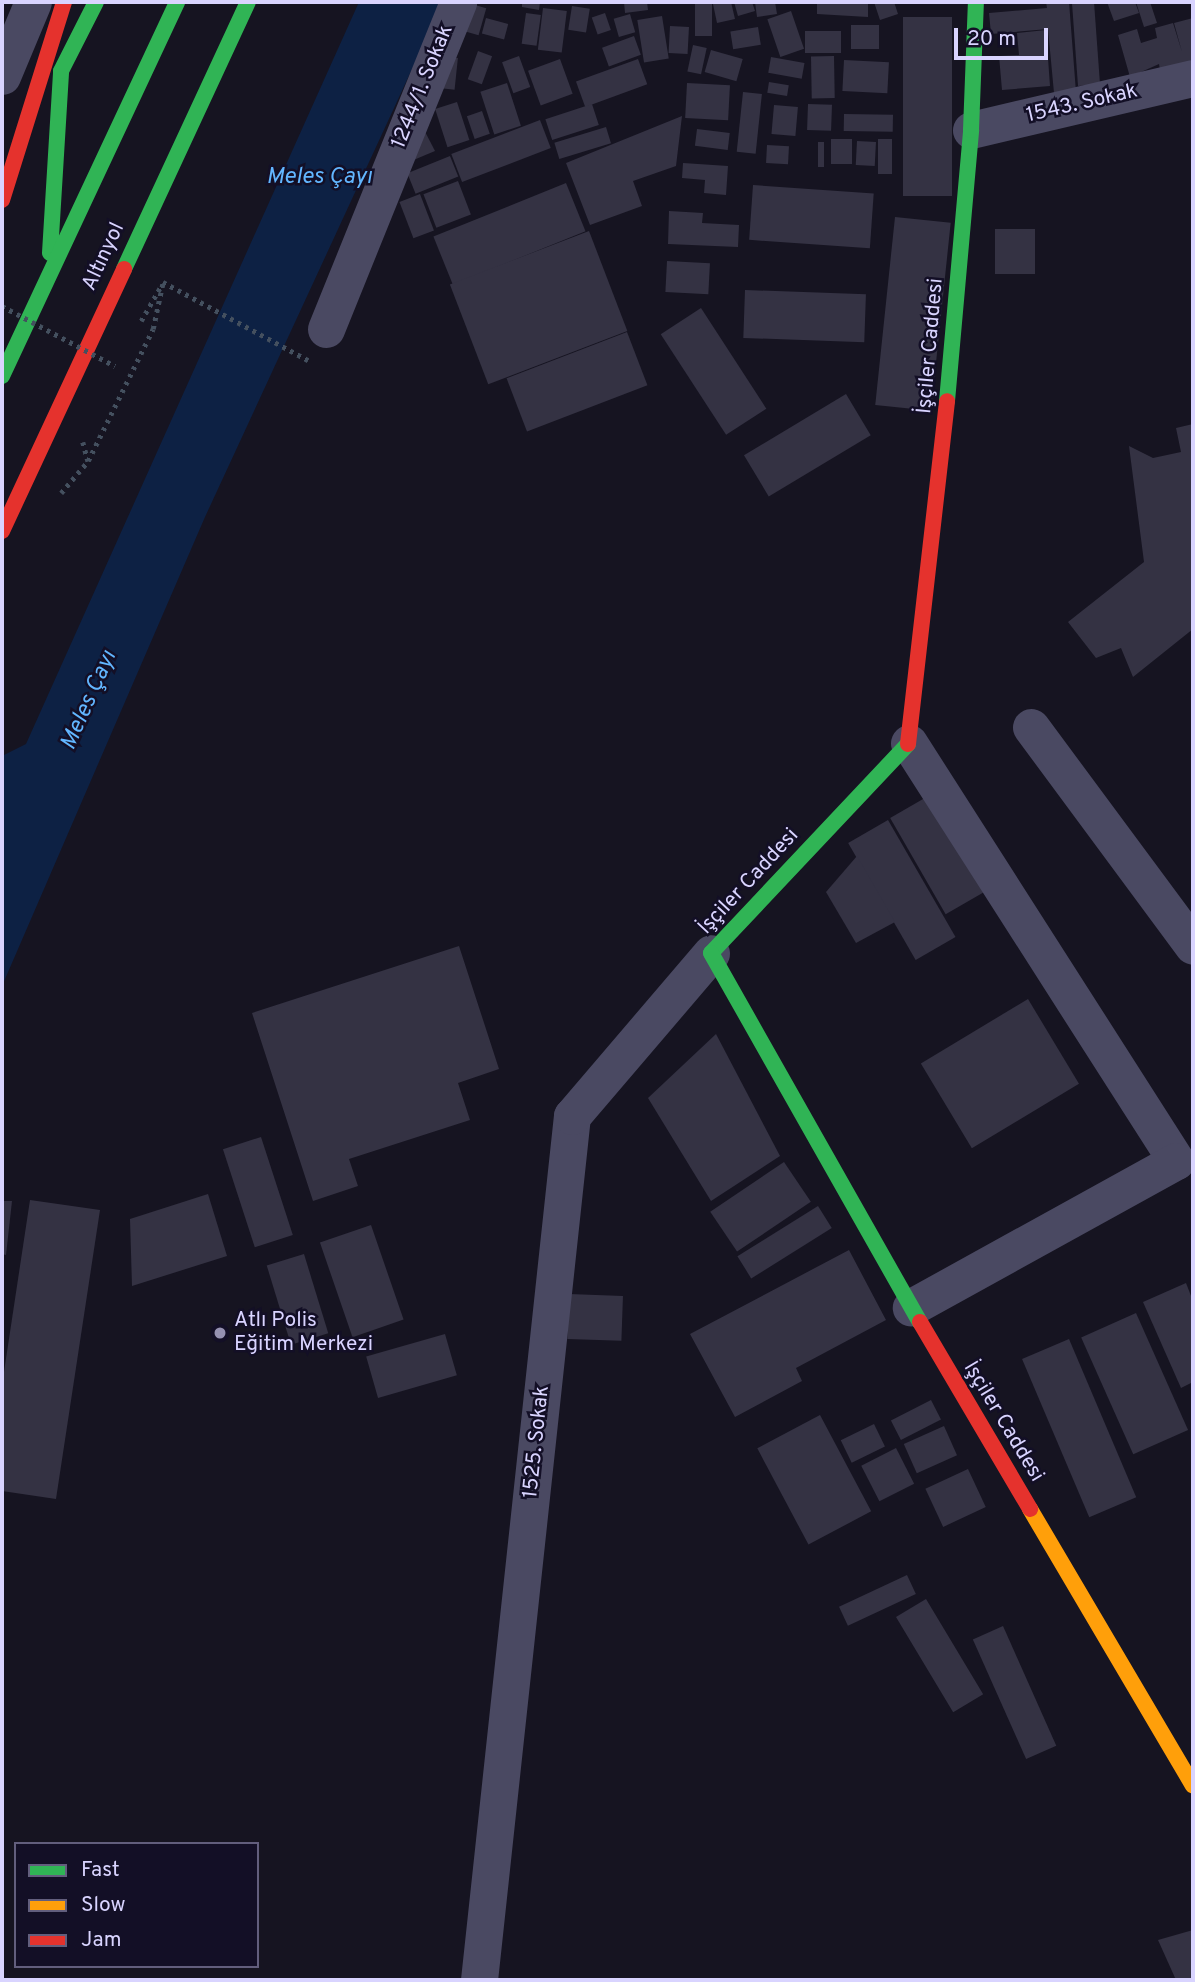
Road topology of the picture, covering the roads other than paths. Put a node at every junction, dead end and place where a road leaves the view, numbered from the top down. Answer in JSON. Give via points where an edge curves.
{"nodes":[{"id":1,"x":33,"y":2,"type":"edge"},
{"id":2,"x":64,"y":2,"type":"edge"},
{"id":3,"x":96,"y":2,"type":"edge"},
{"id":4,"x":177,"y":2,"type":"edge"},
{"id":5,"x":248,"y":2,"type":"edge"},
{"id":6,"x":458,"y":2,"type":"edge"},
{"id":7,"x":976,"y":2,"type":"edge"},
{"id":8,"x":61,"y":71,"type":"junction"},
{"id":9,"x":2,"y":76,"type":"edge"},
{"id":10,"x":1193,"y":78,"type":"edge"},
{"id":11,"x":31,"y":99,"type":"junction"},
{"id":12,"x":11,"y":116,"type":"dead end"},
{"id":13,"x":971,"y":130,"type":"junction"},
{"id":14,"x":2,"y":200,"type":"edge"},
{"id":15,"x":48,"y":276,"type":"junction"},
{"id":16,"x":326,"y":329,"type":"dead end"},
{"id":17,"x":2,"y":376,"type":"edge"},
{"id":18,"x":2,"y":531,"type":"edge"},
{"id":19,"x":1031,"y":727,"type":"dead end"},
{"id":20,"x":909,"y":743,"type":"junction"},
{"id":21,"x":1193,"y":946,"type":"edge"},
{"id":22,"x":711,"y":953,"type":"junction"},
{"id":23,"x":911,"y":1307,"type":"junction"},
{"id":24,"x":1193,"y":1786,"type":"edge"},
{"id":25,"x":479,"y":1980,"type":"edge"}],
"edges":[{"from":1,"to":9,"type":"street"},
{"from":2,"to":11,"type":"main road"},
{"from":3,"to":8,"type":"main road"},
{"from":4,"to":15,"type":"main road","name":"Altınyol"},
{"from":5,"to":18,"type":"main road","name":"Altınyol"},
{"from":6,"to":16,"type":"street","name":"1244/1. Sokak"},
{"from":7,"to":13,"type":"main road","name":"İşçiler Caddesi"},
{"from":8,"to":11,"type":"main road"},
{"from":8,"to":15,"type":"main road"},
{"from":10,"to":13,"type":"street","name":"1543. Sokak"},
{"from":11,"to":12,"type":"main road"},
{"from":11,"to":14,"type":"main road"},
{"from":13,"to":20,"type":"main road","name":"İşçiler Caddesi","via":[[945,427]]},
{"from":15,"to":17,"type":"main road","name":"Altınyol"},
{"from":19,"to":21,"type":"street"},
{"from":20,"to":22,"type":"main road","name":"İşçiler Caddesi"},
{"from":20,"to":23,"type":"street","via":[[1176,1161]]},
{"from":22,"to":23,"type":"main road","name":"İşçiler Caddesi"},
{"from":22,"to":25,"type":"street","name":"1525. Sokak","via":[[572,1116]]},
{"from":23,"to":24,"type":"main road","name":"İşçiler Caddesi"}]}
